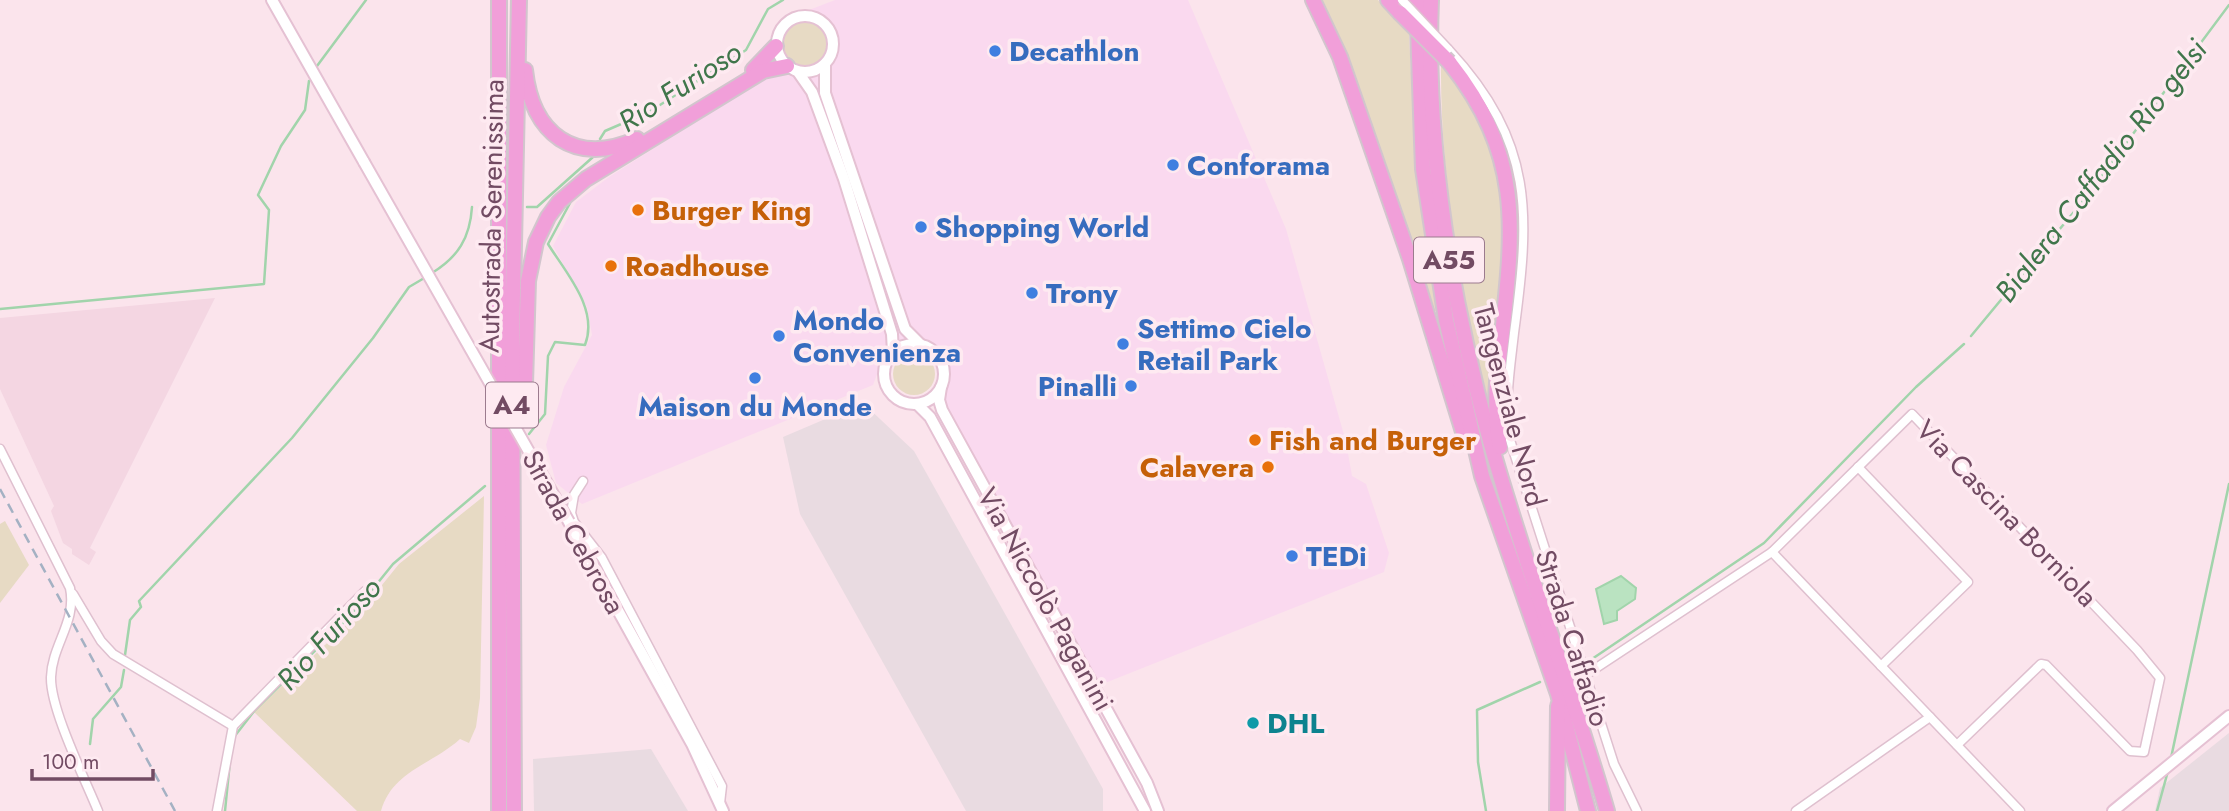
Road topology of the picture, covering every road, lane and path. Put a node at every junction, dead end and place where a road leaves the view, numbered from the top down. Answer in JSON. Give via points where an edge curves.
{"nodes":[{"id":1,"x":272,"y":0,"type":"edge"},
{"id":2,"x":494,"y":0,"type":"edge"},
{"id":3,"x":499,"y":0,"type":"edge"},
{"id":4,"x":519,"y":0,"type":"edge"},
{"id":5,"x":1313,"y":0,"type":"edge"},
{"id":6,"x":1388,"y":0,"type":"edge"},
{"id":7,"x":1417,"y":0,"type":"edge"},
{"id":8,"x":1431,"y":0,"type":"edge"},
{"id":9,"x":1401,"y":6,"type":"edge"},
{"id":10,"x":776,"y":46,"type":"junction"},
{"id":11,"x":1449,"y":55,"type":"junction"},
{"id":12,"x":825,"y":64,"type":"junction"},
{"id":13,"x":792,"y":69,"type":"junction"},
{"id":14,"x":499,"y":73,"type":"junction"},
{"id":15,"x":921,"y":345,"type":"junction"},
{"id":16,"x":893,"y":353,"type":"junction"},
{"id":17,"x":941,"y":387,"type":"junction"},
{"id":18,"x":917,"y":404,"type":"junction"},
{"id":19,"x":512,"y":447,"type":"junction"},
{"id":20,"x":0,"y":449,"type":"edge"},
{"id":21,"x":1857,"y":467,"type":"junction"},
{"id":22,"x":1482,"y":476,"type":"junction"},
{"id":23,"x":583,"y":481,"type":"dead end"},
{"id":24,"x":1513,"y":514,"type":"junction"},
{"id":25,"x":1772,"y":552,"type":"junction"},
{"id":26,"x":70,"y":588,"type":"junction"},
{"id":27,"x":365,"y":591,"type":"dead end"},
{"id":28,"x":1881,"y":666,"type":"junction"},
{"id":29,"x":1584,"y":676,"type":"junction"},
{"id":30,"x":662,"y":690,"type":"junction"},
{"id":31,"x":1558,"y":694,"type":"junction"},
{"id":32,"x":677,"y":698,"type":"junction"},
{"id":33,"x":1578,"y":712,"type":"junction"},
{"id":34,"x":2229,"y":716,"type":"edge"},
{"id":35,"x":1930,"y":717,"type":"junction"},
{"id":36,"x":233,"y":726,"type":"junction"},
{"id":37,"x":1957,"y":745,"type":"junction"},
{"id":38,"x":722,"y":807,"type":"edge"},
{"id":39,"x":98,"y":811,"type":"edge"},
{"id":40,"x":217,"y":811,"type":"edge"},
{"id":41,"x":499,"y":811,"type":"edge"},
{"id":42,"x":513,"y":811,"type":"edge"},
{"id":43,"x":1145,"y":811,"type":"edge"},
{"id":44,"x":1158,"y":811,"type":"edge"},
{"id":45,"x":1557,"y":811,"type":"edge"},
{"id":46,"x":1588,"y":811,"type":"edge"},
{"id":47,"x":1607,"y":811,"type":"edge"},
{"id":48,"x":1616,"y":811,"type":"edge"},
{"id":49,"x":1637,"y":811,"type":"edge"},
{"id":50,"x":1796,"y":811,"type":"edge"},
{"id":51,"x":2020,"y":811,"type":"edge"},
{"id":52,"x":2113,"y":811,"type":"edge"}],
"edges":[{"from":1,"to":30,"type":"street","name":"Strada Cebrosa","bridge":true},
{"from":2,"to":14,"type":"highway"},
{"from":3,"to":14,"type":"highway","name":"Autostrada Serenissima","number":"A4"},
{"from":4,"to":10,"type":"highway","via":[[532,104],[552,133],[585,148],[611,149],[645,136],[757,68]]},
{"from":4,"to":19,"type":"highway","name":"Autostrada Serenissima","number":"A4"},
{"from":5,"to":22,"type":"highway","number":"A55","via":[[1340,57],[1466,440]]},
{"from":6,"to":9,"type":"highway","number":"A55"},
{"from":7,"to":22,"type":"highway","name":"Tangenziale Nord","number":"A55","via":[[1419,116],[1432,235],[1446,320]]},
{"from":8,"to":24,"type":"highway","name":"Tangenziale Nord","number":"A55","via":[[1434,130],[1447,248],[1468,356]]},
{"from":9,"to":11,"type":"highway","number":"A55","bridge":true},
{"from":10,"to":12,"type":"street","via":[[787,22],[814,17],[827,26],[833,41]]},
{"from":10,"to":13,"type":"street"},
{"from":11,"to":24,"type":"highway","number":"A55","via":[[1485,115],[1509,184],[1511,245],[1496,412]]},
{"from":11,"to":29,"type":"street","name":"Strada Caffadio","via":[[1487,96],[1503,125],[1523,192],[1525,241],[1508,378],[1508,427]]},
{"from":12,"to":13,"type":"street","via":[[807,72]]},
{"from":12,"to":15,"type":"street","via":[[825,93],[888,282],[905,329]]},
{"from":13,"to":16,"type":"street","via":[[812,92],[844,179],[892,334]]},
{"from":13,"to":19,"type":"highway","via":[[763,71],[601,170],[568,193],[548,217],[536,242],[528,281],[525,384]]},
{"from":14,"to":41,"type":"highway","name":"Autostrada Serenissima","number":"A4"},
{"from":15,"to":16,"type":"street","via":[[901,347]]},
{"from":15,"to":17,"type":"street","via":[[943,365]]},
{"from":16,"to":18,"type":"street","via":[[885,369],[887,387],[897,399]]},
{"from":17,"to":18,"type":"street"},
{"from":17,"to":44,"type":"street","name":"Via Niccolò Paganini","via":[[942,410],[1147,783]]},
{"from":18,"to":43,"type":"street","name":"Via Niccolò Paganini","via":[[930,417]]},
{"from":19,"to":42,"type":"highway","name":"Autostrada Serenissima","number":"A4"},
{"from":20,"to":26,"type":"street"},
{"from":21,"to":25,"type":"street","name":"Via Cascina Borniola"},
{"from":21,"to":28,"type":"street","via":[[1968,582]]},
{"from":21,"to":37,"type":"street","name":"Via Cascina Borniola","via":[[1912,414],[2160,678],[2144,752],[2130,751],[2041,664]]},
{"from":22,"to":31,"type":"highway","name":"Tangenziale Nord","number":"A55"},
{"from":23,"to":32,"type":"street","via":[[574,495],[574,522],[602,558]]},
{"from":24,"to":33,"type":"highway","name":"Tangenziale Nord","number":"A55"},
{"from":25,"to":28,"type":"street"},
{"from":25,"to":29,"type":"street","name":"Via Cascina Borniola"},
{"from":26,"to":36,"type":"street","via":[[113,654]]},
{"from":26,"to":39,"type":"street","via":[[71,612],[55,656],[52,689]]},
{"from":27,"to":36,"type":"street"},
{"from":28,"to":35,"type":"street"},
{"from":29,"to":49,"type":"street","name":"Strada Caffadio","via":[[1618,776]]},
{"from":30,"to":32,"type":"street"},
{"from":30,"to":38,"type":"street","name":"Strada Cebrosa"},
{"from":31,"to":45,"type":"highway"},
{"from":31,"to":46,"type":"highway","name":"Tangenziale Nord","number":"A55"},
{"from":32,"to":38,"type":"street","via":[[722,786]]},
{"from":33,"to":47,"type":"highway","name":"Tangenziale Nord","number":"A55"},
{"from":33,"to":48,"type":"highway"},
{"from":34,"to":52,"type":"street"},
{"from":35,"to":37,"type":"street"},
{"from":35,"to":50,"type":"street"},
{"from":36,"to":40,"type":"street"},
{"from":37,"to":51,"type":"street"}]}
